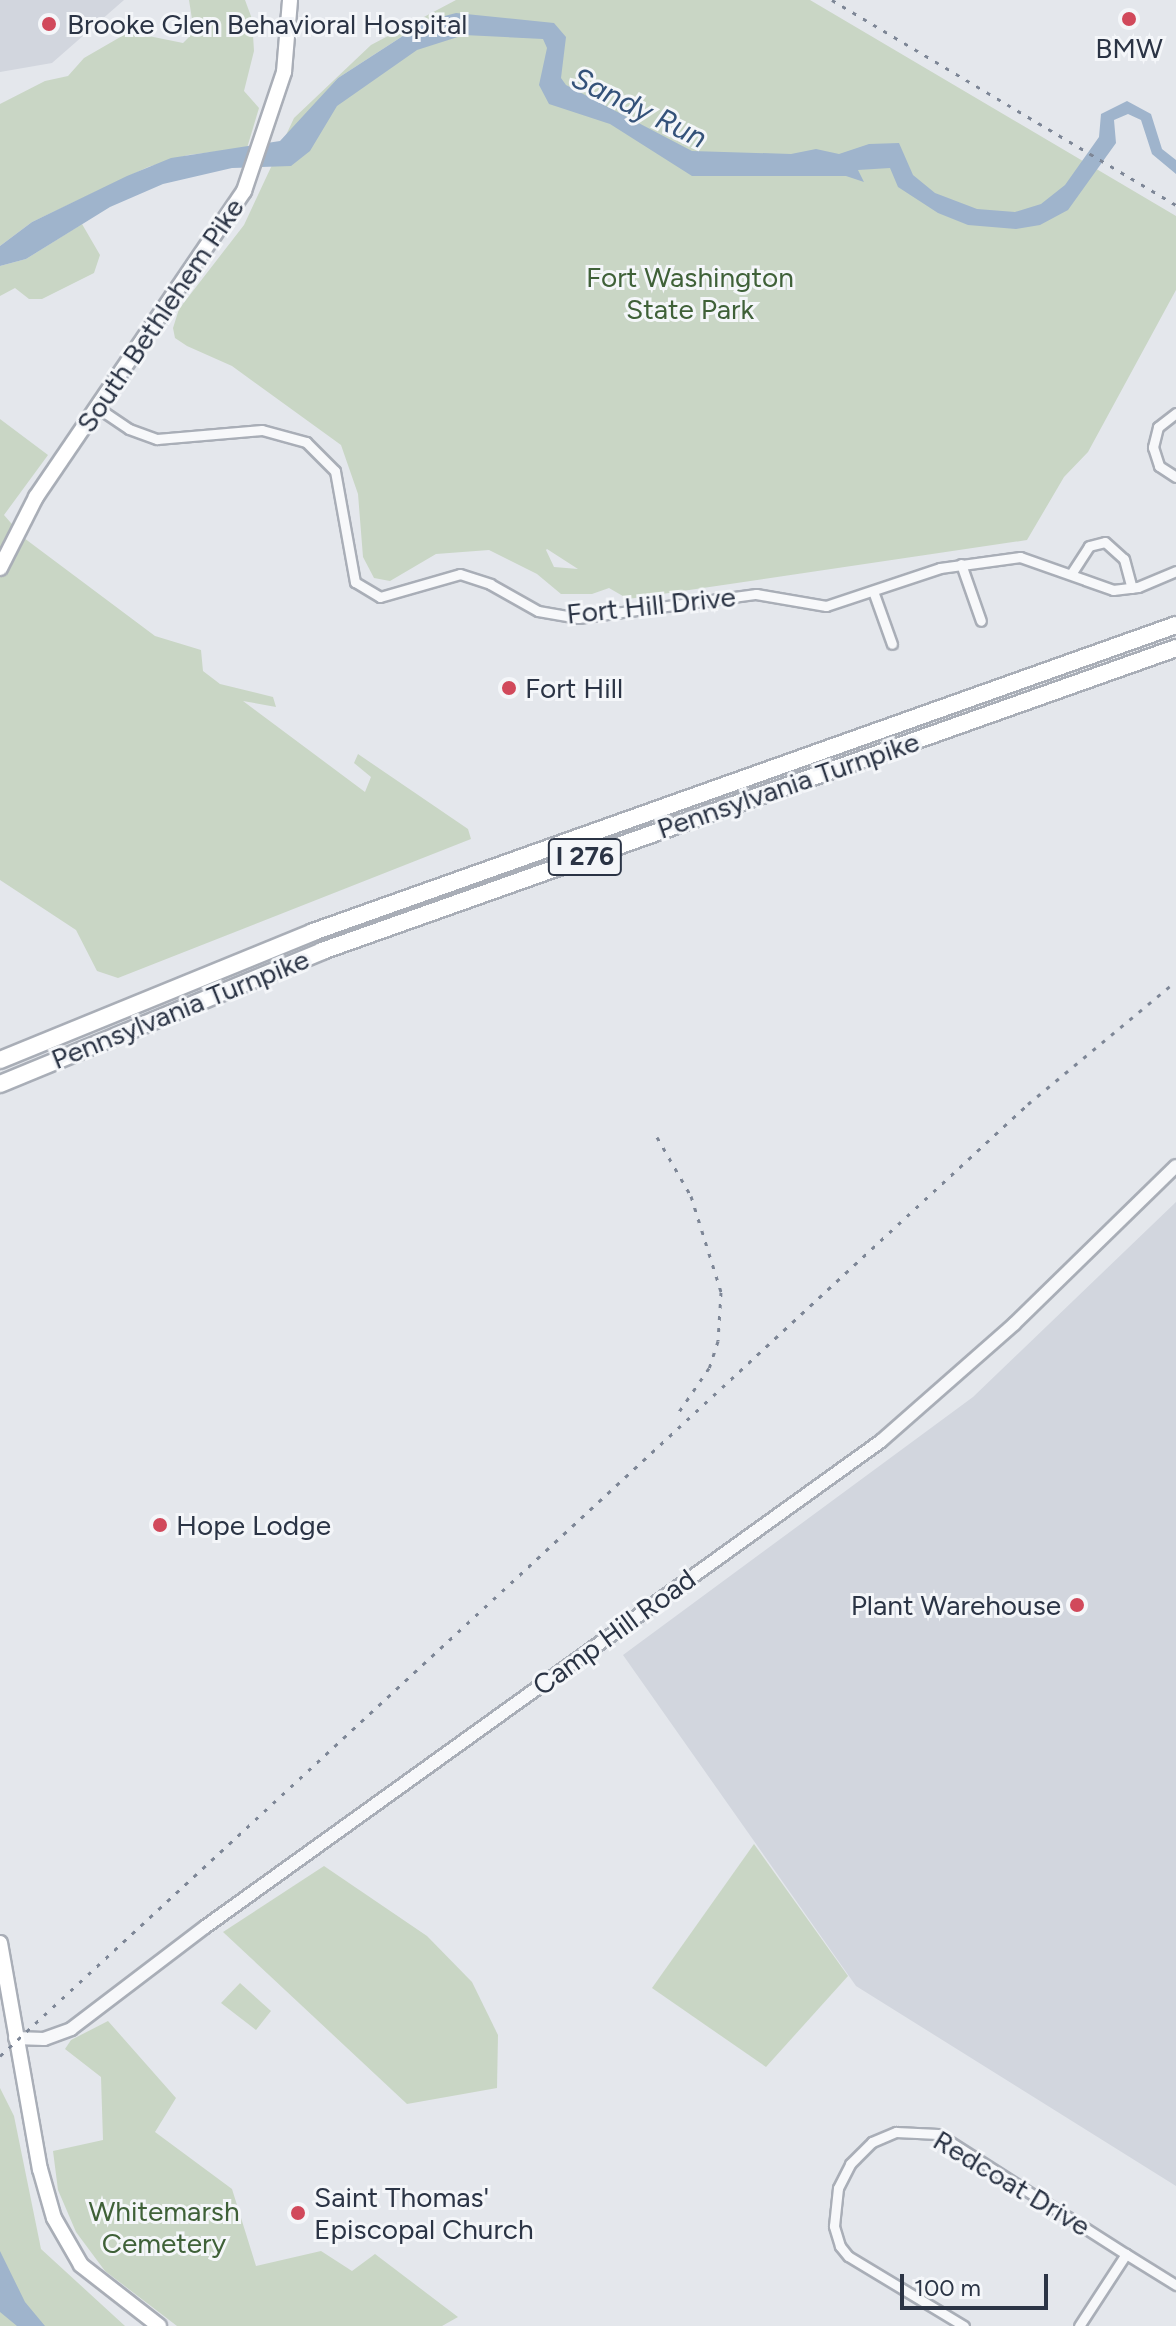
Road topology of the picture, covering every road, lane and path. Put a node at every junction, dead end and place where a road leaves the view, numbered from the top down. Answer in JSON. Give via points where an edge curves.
{"nodes":[{"id":1,"x":290,"y":0,"type":"edge"},
{"id":2,"x":98,"y":408,"type":"junction"},
{"id":3,"x":1176,"y":413,"type":"edge"},
{"id":4,"x":1176,"y":477,"type":"edge"},
{"id":5,"x":961,"y":564,"type":"junction"},
{"id":6,"x":0,"y":568,"type":"edge"},
{"id":7,"x":1176,"y":571,"type":"edge"},
{"id":8,"x":1071,"y":574,"type":"junction"},
{"id":9,"x":1132,"y":588,"type":"junction"},
{"id":10,"x":873,"y":591,"type":"junction"},
{"id":11,"x":981,"y":621,"type":"dead end"},
{"id":12,"x":1176,"y":625,"type":"edge"},
{"id":13,"x":892,"y":644,"type":"dead end"},
{"id":14,"x":1176,"y":648,"type":"edge"},
{"id":15,"x":0,"y":1060,"type":"edge"},
{"id":16,"x":0,"y":1084,"type":"edge"},
{"id":17,"x":1176,"y":1166,"type":"edge"},
{"id":18,"x":0,"y":1943,"type":"edge"},
{"id":19,"x":4,"y":1996,"type":"edge"},
{"id":20,"x":0,"y":2028,"type":"edge"},
{"id":21,"x":15,"y":2038,"type":"junction"},
{"id":22,"x":1126,"y":2254,"type":"junction"},
{"id":23,"x":1176,"y":2285,"type":"edge"},
{"id":24,"x":159,"y":2326,"type":"edge"},
{"id":25,"x":964,"y":2326,"type":"edge"},
{"id":26,"x":1079,"y":2326,"type":"edge"}],
"edges":[{"from":1,"to":2,"type":"main road","name":"South Bethlehem Pike","via":[[288,51],[251,177],[236,208]]},
{"from":2,"to":6,"type":"main road","name":"South Bethlehem Pike","via":[[29,508]]},
{"from":2,"to":10,"type":"street","name":"Fort Hill Drive","via":[[129,429],[157,439],[262,430],[306,442],[335,471],[352,577],[374,596],[460,574],[538,611],[578,618],[756,594],[826,606]]},
{"from":3,"to":4,"type":"street","via":[[1158,427],[1153,447],[1159,466]]},
{"from":5,"to":8,"type":"street","name":"Fort Hill Drive","via":[[1030,558]]},
{"from":5,"to":10,"type":"street","name":"Fort Hill Drive"},
{"from":5,"to":11,"type":"street"},
{"from":7,"to":9,"type":"street","name":"Fort Hill Drive"},
{"from":8,"to":9,"type":"street","name":"Fort Hill Drive","via":[[1103,588]]},
{"from":8,"to":9,"type":"street","via":[[1089,546],[1110,543],[1124,559]]},
{"from":10,"to":13,"type":"street"},
{"from":12,"to":15,"type":"highway","name":"Pennsylvania Turnpike","number":"I 276","via":[[313,932]]},
{"from":14,"to":16,"type":"highway","name":"Pennsylvania Turnpike","number":"I 276","via":[[322,951]]},
{"from":17,"to":21,"type":"street","name":"Camp Hill Road","via":[[1014,1324],[881,1441],[71,2029],[44,2039]]},
{"from":18,"to":19,"type":"main road"},
{"from":19,"to":21,"type":"main road"},
{"from":20,"to":21,"type":"main road"},
{"from":21,"to":24,"type":"main road","via":[[54,2218],[81,2265]]},
{"from":22,"to":23,"type":"street","name":"Redcoat Drive"},
{"from":22,"to":25,"type":"street","name":"Redcoat Drive","via":[[938,2134],[896,2132],[872,2142],[850,2164],[838,2188],[834,2226],[840,2246],[848,2256]]},
{"from":22,"to":26,"type":"street"}]}
